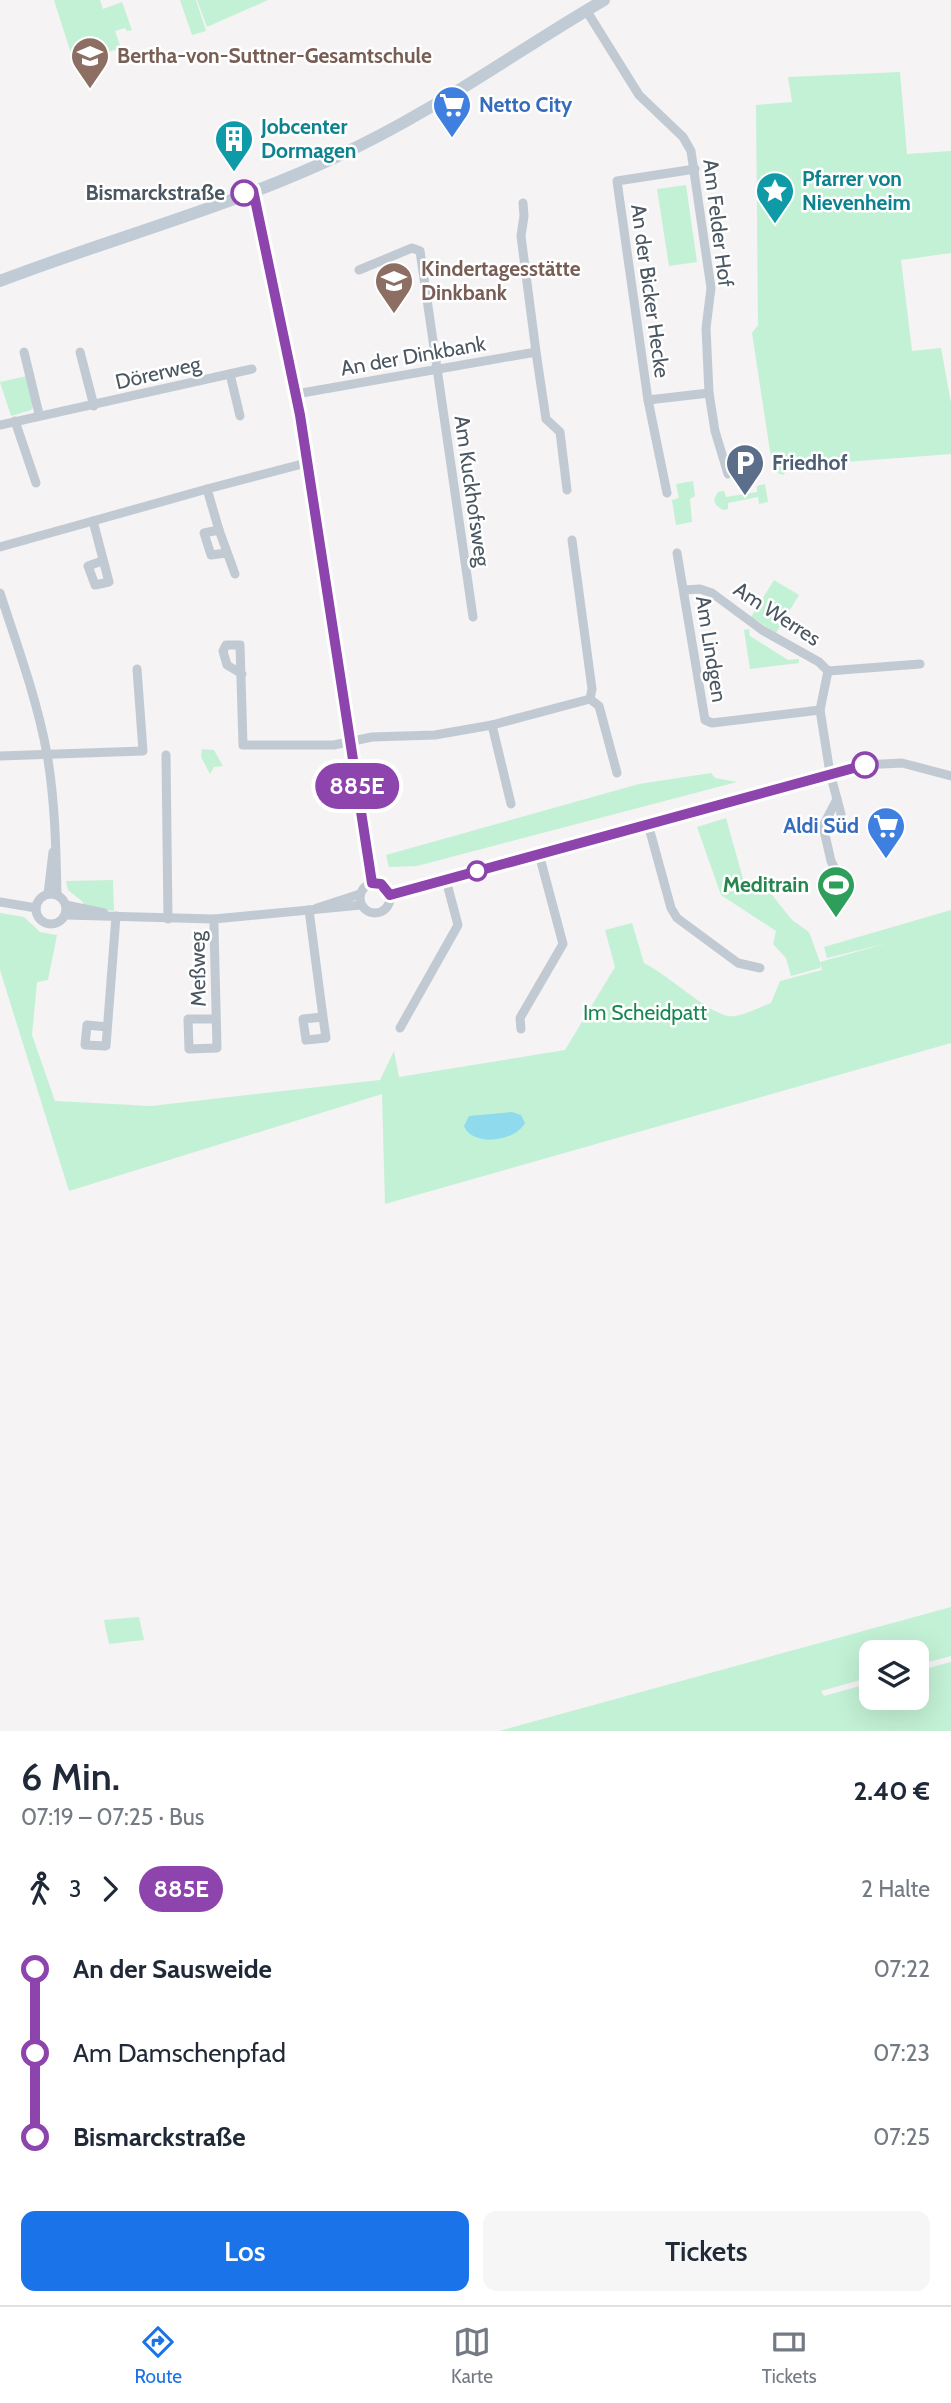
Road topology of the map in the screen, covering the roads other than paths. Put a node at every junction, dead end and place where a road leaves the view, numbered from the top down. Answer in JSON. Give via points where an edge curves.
{"nodes":[{"id":1,"x":604,"y":0,"type":"edge"},
{"id":2,"x":586,"y":10,"type":"junction"},
{"id":3,"x":695,"y":169,"type":"junction"},
{"id":4,"x":253,"y":190,"type":"junction"},
{"id":5,"x":523,"y":203,"type":"dead end"},
{"id":6,"x":359,"y":270,"type":"dead end"},
{"id":7,"x":0,"y":281,"type":"edge"},
{"id":8,"x":24,"y":352,"type":"dead end"},
{"id":9,"x":80,"y":352,"type":"dead end"},
{"id":10,"x":536,"y":352,"type":"junction"},
{"id":11,"x":252,"y":369,"type":"dead end"},
{"id":12,"x":436,"y":370,"type":"junction"},
{"id":13,"x":230,"y":374,"type":"junction"},
{"id":14,"x":709,"y":393,"type":"junction"},
{"id":15,"x":296,"y":394,"type":"junction"},
{"id":16,"x":648,"y":400,"type":"junction"},
{"id":17,"x":94,"y":406,"type":"junction"},
{"id":18,"x":39,"y":414,"type":"junction"},
{"id":19,"x":240,"y":416,"type":"dead end"},
{"id":20,"x":15,"y":421,"type":"junction"},
{"id":21,"x":0,"y":425,"type":"edge"},
{"id":22,"x":306,"y":463,"type":"junction"},
{"id":23,"x":727,"y":474,"type":"dead end"},
{"id":24,"x":36,"y":483,"type":"dead end"},
{"id":25,"x":207,"y":489,"type":"junction"},
{"id":26,"x":567,"y":491,"type":"dead end"},
{"id":27,"x":667,"y":493,"type":"dead end"},
{"id":28,"x":93,"y":520,"type":"junction"},
{"id":29,"x":219,"y":530,"type":"junction"},
{"id":30,"x":572,"y":540,"type":"dead end"},
{"id":31,"x":0,"y":547,"type":"edge"},
{"id":32,"x":226,"y":553,"type":"junction"},
{"id":33,"x":677,"y":553,"type":"dead end"},
{"id":34,"x":102,"y":561,"type":"dead end"},
{"id":35,"x":235,"y":575,"type":"dead end"},
{"id":36,"x":684,"y":590,"type":"junction"},
{"id":37,"x":0,"y":593,"type":"edge"},
{"id":38,"x":473,"y":617,"type":"dead end"},
{"id":39,"x":4,"y":619,"type":"edge"},
{"id":40,"x":920,"y":664,"type":"dead end"},
{"id":41,"x":138,"y":668,"type":"dead end"},
{"id":42,"x":828,"y":671,"type":"junction"},
{"id":43,"x":242,"y":674,"type":"dead end"},
{"id":44,"x":590,"y":699,"type":"junction"},
{"id":45,"x":820,"y":710,"type":"junction"},
{"id":46,"x":492,"y":725,"type":"junction"},
{"id":47,"x":350,"y":741,"type":"junction"},
{"id":48,"x":47,"y":755,"type":"junction"},
{"id":49,"x":166,"y":755,"type":"dead end"},
{"id":50,"x":0,"y":756,"type":"edge"},
{"id":51,"x":617,"y":773,"type":"dead end"},
{"id":52,"x":830,"y":773,"type":"junction"},
{"id":53,"x":951,"y":776,"type":"edge"},
{"id":54,"x":837,"y":799,"type":"junction"},
{"id":55,"x":511,"y":804,"type":"dead end"},
{"id":56,"x":841,"y":814,"type":"dead end"},
{"id":57,"x":648,"y":824,"type":"junction"},
{"id":58,"x":539,"y":855,"type":"junction"},
{"id":59,"x":838,"y":875,"type":"dead end"},
{"id":60,"x":446,"y":880,"type":"junction"},
{"id":61,"x":372,"y":883,"type":"junction"},
{"id":62,"x":53,"y":894,"type":"junction"},
{"id":63,"x":360,"y":894,"type":"junction"},
{"id":64,"x":390,"y":895,"type":"junction"},
{"id":65,"x":0,"y":902,"type":"edge"},
{"id":66,"x":361,"y":905,"type":"junction"},
{"id":67,"x":36,"y":908,"type":"junction"},
{"id":68,"x":65,"y":910,"type":"junction"},
{"id":69,"x":312,"y":910,"type":"junction"},
{"id":70,"x":116,"y":916,"type":"junction"},
{"id":71,"x":168,"y":919,"type":"junction"},
{"id":72,"x":214,"y":919,"type":"junction"},
{"id":73,"x":760,"y":968,"type":"dead end"},
{"id":74,"x":323,"y":1017,"type":"dead end"},
{"id":75,"x":216,"y":1019,"type":"junction"},
{"id":76,"x":107,"y":1027,"type":"dead end"},
{"id":77,"x":400,"y":1028,"type":"dead end"},
{"id":78,"x":522,"y":1029,"type":"dead end"}],
"edges":[{"from":1,"to":2,"type":"street"},
{"from":2,"to":3,"type":"street","name":"Am Felder Hof","via":[[639,95],[683,137]]},
{"from":2,"to":4,"type":"street","via":[[385,133]]},
{"from":3,"to":14,"type":"street","name":"Am Felder Hof","via":[[711,288],[706,328]]},
{"from":3,"to":16,"type":"street","name":"An der Bicker Hecke","via":[[617,181]]},
{"from":4,"to":7,"type":"street"},
{"from":4,"to":15,"type":"street"},
{"from":5,"to":10,"type":"street","via":[[520,236]]},
{"from":6,"to":12,"type":"street","name":"Am Kuckhofsweg","via":[[412,248],[420,251]]},
{"from":8,"to":18,"type":"street"},
{"from":9,"to":17,"type":"street","name":"Dörerweg"},
{"from":10,"to":12,"type":"street","name":"An der Dinkbank"},
{"from":10,"to":26,"type":"street","via":[[546,419],[559,432]]},
{"from":11,"to":13,"type":"street","name":"Dörerweg"},
{"from":12,"to":15,"type":"street","name":"An der Dinkbank"},
{"from":12,"to":38,"type":"street","name":"Am Kuckhofsweg"},
{"from":13,"to":17,"type":"street","name":"Dörerweg"},
{"from":13,"to":19,"type":"street","name":"Dörerweg"},
{"from":14,"to":16,"type":"street","name":"An der Bicker Hecke"},
{"from":14,"to":23,"type":"street","name":"Am Felder Hof"},
{"from":15,"to":22,"type":"street"},
{"from":16,"to":27,"type":"street","name":"An der Bicker Hecke"},
{"from":17,"to":18,"type":"street","name":"Dörerweg"},
{"from":18,"to":20,"type":"street","name":"Dörerweg"},
{"from":20,"to":21,"type":"street","name":"Dörerweg"},
{"from":20,"to":24,"type":"street"},
{"from":22,"to":25,"type":"street"},
{"from":22,"to":47,"type":"street"},
{"from":25,"to":28,"type":"street"},
{"from":25,"to":29,"type":"street"},
{"from":28,"to":31,"type":"street"},
{"from":28,"to":34,"type":"street"},
{"from":29,"to":32,"type":"street"},
{"from":29,"to":32,"type":"street","via":[[204,533],[211,555]]},
{"from":30,"to":44,"type":"street"},
{"from":32,"to":35,"type":"street"},
{"from":33,"to":36,"type":"street","name":"Am Lindgen"},
{"from":36,"to":42,"type":"street","name":"Am Werres","via":[[712,593]]},
{"from":36,"to":45,"type":"street","name":"Am Lindgen","via":[[705,720],[712,723]]},
{"from":37,"to":39,"type":"street"},
{"from":39,"to":48,"type":"street"},
{"from":40,"to":42,"type":"street"},
{"from":41,"to":48,"type":"street","via":[[143,751]]},
{"from":42,"to":45,"type":"street","name":"Am Werres"},
{"from":43,"to":47,"type":"street","via":[[243,745]]},
{"from":44,"to":46,"type":"street"},
{"from":44,"to":51,"type":"street","via":[[599,706]]},
{"from":45,"to":52,"type":"street","name":"Am Werres"},
{"from":46,"to":47,"type":"street","via":[[435,735]]},
{"from":46,"to":55,"type":"street"},
{"from":47,"to":61,"type":"street"},
{"from":48,"to":50,"type":"street"},
{"from":48,"to":62,"type":"street","via":[[55,844]]},
{"from":49,"to":71,"type":"street"},
{"from":52,"to":53,"type":"street","via":[[889,763]]},
{"from":52,"to":54,"type":"street","name":"Am Werres"},
{"from":52,"to":57,"type":"street"},
{"from":54,"to":56,"type":"street","name":"Am Werres"},
{"from":54,"to":59,"type":"street","via":[[823,826]]},
{"from":57,"to":58,"type":"street"},
{"from":57,"to":73,"type":"street","via":[[677,918],[738,963]]},
{"from":58,"to":60,"type":"street"},
{"from":58,"to":78,"type":"street","via":[[563,944],[520,1018]]},
{"from":60,"to":64,"type":"street"},
{"from":60,"to":77,"type":"street","via":[[458,925]]},
{"from":61,"to":63,"type":"street"},
{"from":61,"to":64,"type":"street","via":[[381,884]]},
{"from":62,"to":67,"type":"street","via":[[40,898]]},
{"from":62,"to":68,"type":"street"},
{"from":63,"to":66,"type":"street"},
{"from":63,"to":69,"type":"street"},
{"from":64,"to":66,"type":"street","via":[[382,912],[372,913]]},
{"from":65,"to":67,"type":"street"},
{"from":66,"to":69,"type":"street"},
{"from":67,"to":68,"type":"street","via":[[47,923],[57,923]]},
{"from":68,"to":70,"type":"street"},
{"from":69,"to":72,"type":"street"},
{"from":69,"to":74,"type":"street"},
{"from":70,"to":71,"type":"street"},
{"from":70,"to":76,"type":"street"},
{"from":71,"to":72,"type":"street"},
{"from":72,"to":75,"type":"street","name":"Meßweg"},
{"from":75,"to":75,"type":"street","name":"Meßweg","via":[[217,1048],[189,1048],[188,1019]]}]}
